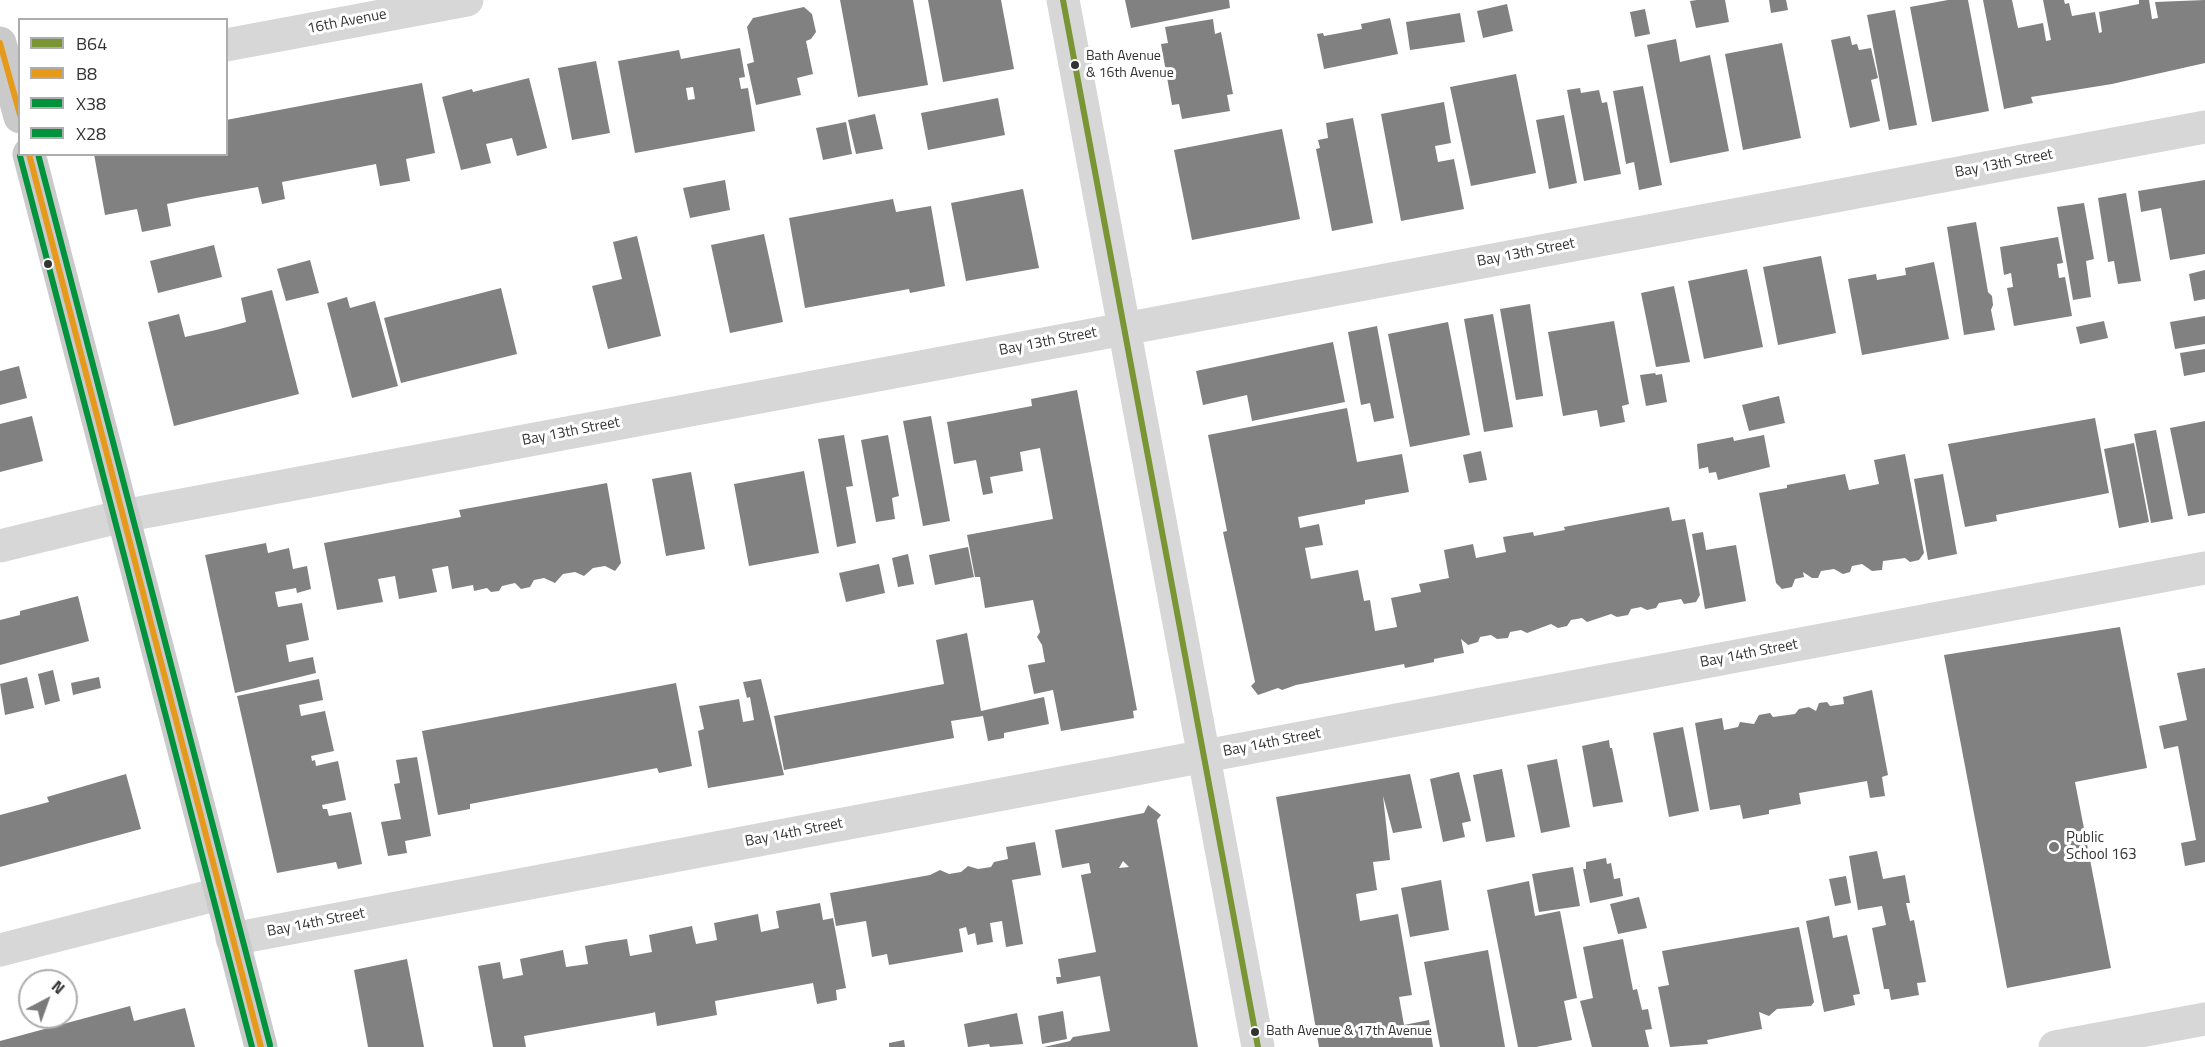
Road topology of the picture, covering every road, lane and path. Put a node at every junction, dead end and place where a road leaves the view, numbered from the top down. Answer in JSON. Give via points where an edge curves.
{"nodes":[{"id":1,"x":467,"y":0,"type":"edge"},
{"id":2,"x":1063,"y":0,"type":"edge"},
{"id":3,"x":0,"y":43,"type":"edge"},
{"id":4,"x":228,"y":45,"type":"edge"},
{"id":5,"x":10,"y":84,"type":"edge"},
{"id":6,"x":18,"y":110,"type":"edge"},
{"id":7,"x":2205,"y":127,"type":"edge"},
{"id":8,"x":30,"y":156,"type":"edge"},
{"id":9,"x":1125,"y":328,"type":"junction"},
{"id":10,"x":123,"y":516,"type":"junction"},
{"id":11,"x":0,"y":546,"type":"edge"},
{"id":12,"x":2205,"y":568,"type":"edge"},
{"id":13,"x":1204,"y":756,"type":"junction"},
{"id":14,"x":219,"y":894,"type":"junction"},
{"id":15,"x":232,"y":939,"type":"junction"},
{"id":16,"x":0,"y":950,"type":"edge"},
{"id":17,"x":2205,"y":1019,"type":"edge"},
{"id":18,"x":2110,"y":1042,"type":"edge"},
{"id":19,"x":261,"y":1047,"type":"edge"},
{"id":20,"x":1258,"y":1047,"type":"edge"},
{"id":21,"x":2055,"y":1047,"type":"edge"}],
"edges":[{"from":1,"to":4,"type":"street","name":"16th Avenue"},
{"from":2,"to":9,"type":"street"},
{"from":3,"to":5,"type":"main road"},
{"from":5,"to":6,"type":"main road"},
{"from":7,"to":9,"type":"street","name":"Bay 13th Street"},
{"from":8,"to":10,"type":"main road"},
{"from":9,"to":10,"type":"street","name":"Bay 13th Street"},
{"from":9,"to":13,"type":"street"},
{"from":10,"to":11,"type":"street","name":"Bay 13th Street"},
{"from":10,"to":14,"type":"main road"},
{"from":12,"to":13,"type":"street","name":"Bay 14th Street"},
{"from":13,"to":15,"type":"street","name":"Bay 14th Street"},
{"from":13,"to":20,"type":"street"},
{"from":14,"to":15,"type":"main road"},
{"from":14,"to":16,"type":"street"},
{"from":15,"to":19,"type":"main road"},
{"from":17,"to":18,"type":"street"},
{"from":18,"to":21,"type":"street"}]}
